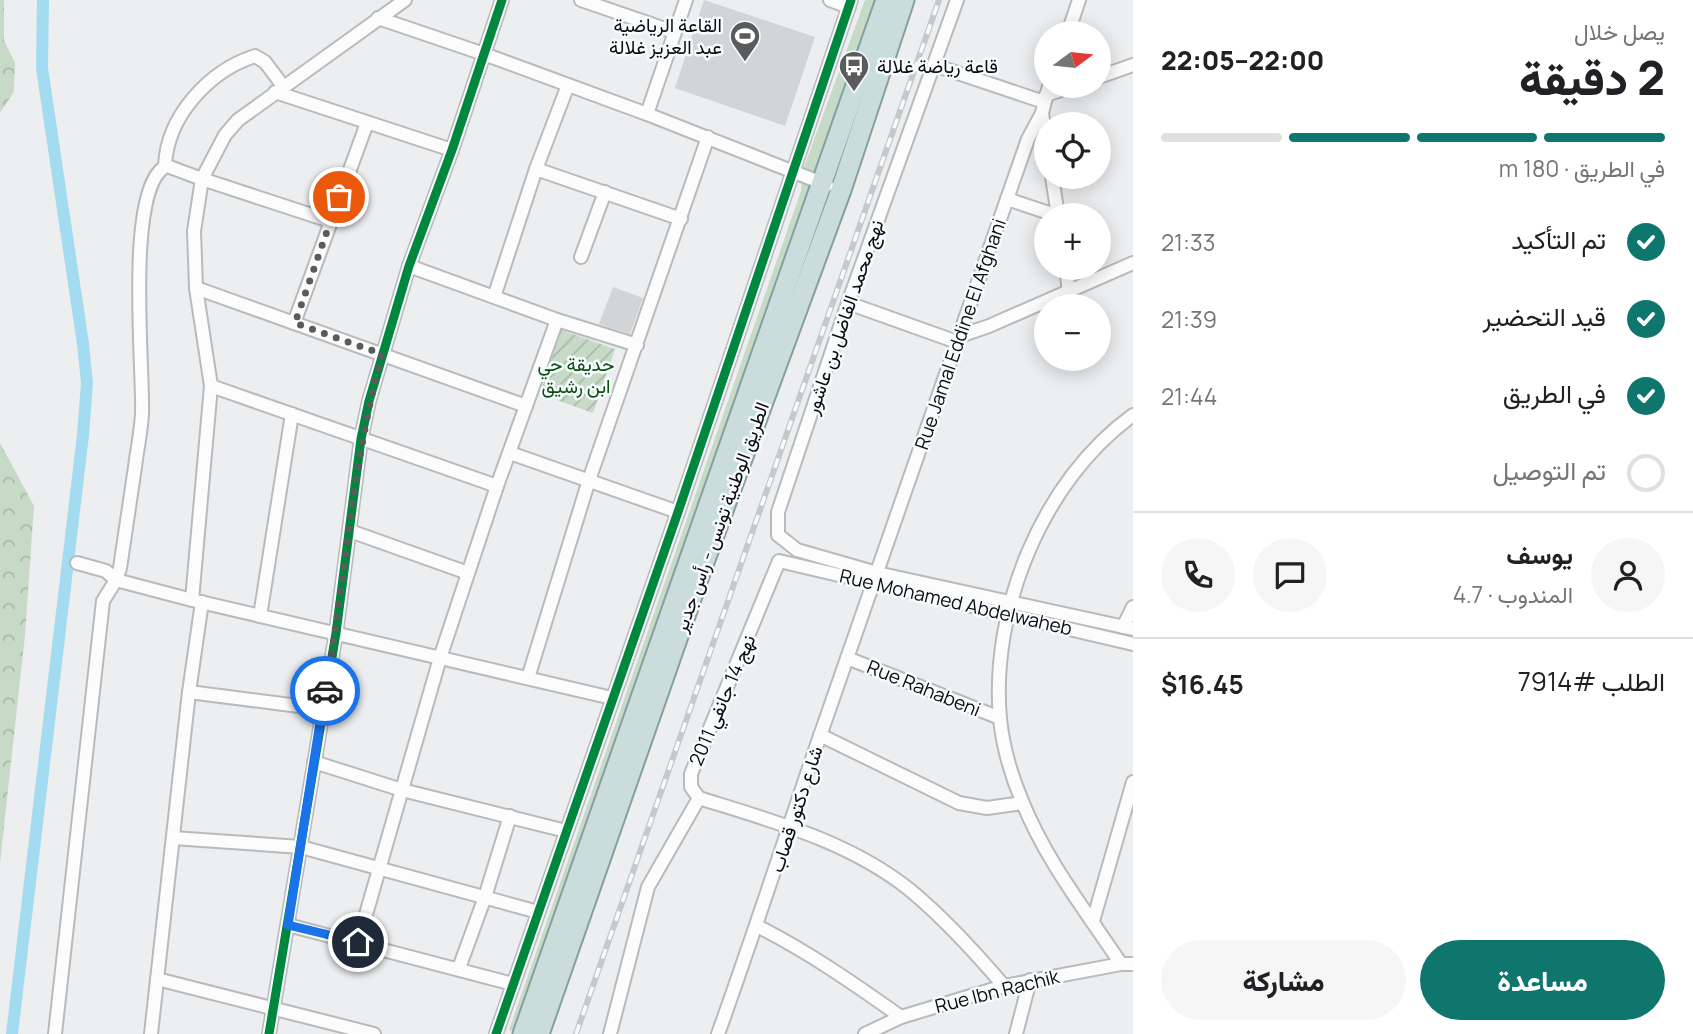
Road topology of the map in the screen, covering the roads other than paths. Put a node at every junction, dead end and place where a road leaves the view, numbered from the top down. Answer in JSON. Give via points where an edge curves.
{"nodes":[{"id":1,"x":405,"y":0,"type":"edge"},
{"id":2,"x":502,"y":0,"type":"edge"},
{"id":3,"x":581,"y":0,"type":"edge"},
{"id":4,"x":686,"y":0,"type":"edge"},
{"id":5,"x":830,"y":0,"type":"edge"},
{"id":6,"x":886,"y":0,"type":"edge"},
{"id":7,"x":904,"y":0,"type":"edge"},
{"id":8,"x":957,"y":0,"type":"edge"},
{"id":9,"x":1079,"y":0,"type":"edge"},
{"id":10,"x":850,"y":4,"type":"edge"},
{"id":11,"x":378,"y":18,"type":"junction"},
{"id":12,"x":1072,"y":21,"type":"edge"},
{"id":13,"x":674,"y":32,"type":"junction"},
{"id":14,"x":484,"y":54,"type":"junction"},
{"id":15,"x":934,"y":65,"type":"junction"},
{"id":16,"x":1133,"y":65,"type":"edge"},
{"id":17,"x":1111,"y":73,"type":"edge"},
{"id":18,"x":568,"y":85,"type":"junction"},
{"id":19,"x":279,"y":89,"type":"junction"},
{"id":20,"x":1045,"y":99,"type":"edge"},
{"id":21,"x":647,"y":114,"type":"junction"},
{"id":22,"x":367,"y":123,"type":"junction"},
{"id":23,"x":708,"y":137,"type":"junction"},
{"id":24,"x":452,"y":150,"type":"junction"},
{"id":25,"x":165,"y":166,"type":"junction"},
{"id":26,"x":536,"y":169,"type":"junction"},
{"id":27,"x":793,"y":172,"type":"junction"},
{"id":28,"x":202,"y":180,"type":"junction"},
{"id":29,"x":832,"y":187,"type":"junction"},
{"id":30,"x":605,"y":191,"type":"junction"},
{"id":31,"x":1007,"y":199,"type":"junction"},
{"id":32,"x":1034,"y":208,"type":"edge"},
{"id":33,"x":681,"y":219,"type":"junction"},
{"id":34,"x":330,"y":221,"type":"junction"},
{"id":35,"x":581,"y":257,"type":"dead end"},
{"id":36,"x":1133,"y":263,"type":"edge"},
{"id":37,"x":410,"y":266,"type":"junction"},
{"id":38,"x":1068,"y":280,"type":"edge"},
{"id":39,"x":196,"y":288,"type":"junction"},
{"id":40,"x":1069,"y":292,"type":"junction"},
{"id":41,"x":494,"y":297,"type":"junction"},
{"id":42,"x":848,"y":303,"type":"junction"},
{"id":43,"x":557,"y":320,"type":"junction"},
{"id":44,"x":295,"y":323,"type":"junction"},
{"id":45,"x":958,"y":339,"type":"junction"},
{"id":46,"x":636,"y":345,"type":"junction"},
{"id":47,"x":382,"y":354,"type":"junction"},
{"id":48,"x":211,"y":386,"type":"junction"},
{"id":49,"x":526,"y":406,"type":"junction"},
{"id":50,"x":292,"y":414,"type":"junction"},
{"id":51,"x":1133,"y":415,"type":"edge"},
{"id":52,"x":361,"y":439,"type":"junction"},
{"id":53,"x":510,"y":453,"type":"junction"},
{"id":54,"x":589,"y":480,"type":"junction"},
{"id":55,"x":497,"y":486,"type":"junction"},
{"id":56,"x":678,"y":512,"type":"junction"},
{"id":57,"x":349,"y":531,"type":"junction"},
{"id":58,"x":779,"y":561,"type":"joint"},
{"id":59,"x":77,"y":563,"type":"dead end"},
{"id":60,"x":468,"y":573,"type":"junction"},
{"id":61,"x":875,"y":578,"type":"junction"},
{"id":62,"x":116,"y":580,"type":"junction"},
{"id":63,"x":197,"y":601,"type":"junction"},
{"id":64,"x":1009,"y":607,"type":"junction"},
{"id":65,"x":1133,"y":607,"type":"edge"},
{"id":66,"x":260,"y":616,"type":"junction"},
{"id":67,"x":1128,"y":628,"type":"edge"},
{"id":68,"x":336,"y":634,"type":"junction"},
{"id":69,"x":1133,"y":644,"type":"edge"},
{"id":70,"x":440,"y":658,"type":"junction"},
{"id":71,"x":848,"y":658,"type":"junction"},
{"id":72,"x":528,"y":678,"type":"junction"},
{"id":73,"x":189,"y":692,"type":"junction"},
{"id":74,"x":612,"y":698,"type":"junction"},
{"id":75,"x":322,"y":709,"type":"junction"},
{"id":76,"x":1000,"y":719,"type":"junction"},
{"id":77,"x":820,"y":735,"type":"junction"},
{"id":78,"x":314,"y":762,"type":"junction"},
{"id":79,"x":1133,"y":782,"type":"edge"},
{"id":80,"x":402,"y":790,"type":"junction"},
{"id":81,"x":699,"y":798,"type":"junction"},
{"id":82,"x":1022,"y":803,"type":"junction"},
{"id":83,"x":510,"y":816,"type":"junction"},
{"id":84,"x":790,"y":826,"type":"junction"},
{"id":85,"x":566,"y":831,"type":"junction"},
{"id":86,"x":173,"y":838,"type":"junction"},
{"id":87,"x":301,"y":847,"type":"junction"},
{"id":88,"x":379,"y":868,"type":"junction"},
{"id":89,"x":485,"y":897,"type":"junction"},
{"id":90,"x":538,"y":912,"type":"junction"},
{"id":91,"x":1093,"y":921,"type":"junction"},
{"id":92,"x":288,"y":925,"type":"junction"},
{"id":93,"x":757,"y":926,"type":"junction"},
{"id":94,"x":358,"y":942,"type":"junction"},
{"id":95,"x":1127,"y":964,"type":"edge"},
{"id":96,"x":458,"y":968,"type":"junction"},
{"id":97,"x":157,"y":979,"type":"junction"},
{"id":98,"x":1030,"y":980,"type":"junction"},
{"id":99,"x":513,"y":984,"type":"junction"},
{"id":100,"x":1004,"y":986,"type":"junction"},
{"id":101,"x":272,"y":1009,"type":"junction"},
{"id":102,"x":901,"y":1017,"type":"junction"},
{"id":103,"x":55,"y":1034,"type":"edge"},
{"id":104,"x":151,"y":1034,"type":"edge"},
{"id":105,"x":269,"y":1034,"type":"edge"},
{"id":106,"x":374,"y":1034,"type":"edge"},
{"id":107,"x":496,"y":1034,"type":"edge"},
{"id":108,"x":523,"y":1034,"type":"edge"},
{"id":109,"x":539,"y":1034,"type":"edge"},
{"id":110,"x":610,"y":1034,"type":"edge"},
{"id":111,"x":718,"y":1034,"type":"edge"},
{"id":112,"x":865,"y":1034,"type":"edge"},
{"id":113,"x":1016,"y":1034,"type":"edge"}],
"edges":[{"from":1,"to":11,"type":"street"},
{"from":2,"to":14,"type":"street"},
{"from":3,"to":13,"type":"street"},
{"from":4,"to":13,"type":"street"},
{"from":5,"to":10,"type":"street"},
{"from":6,"to":29,"type":"highway","name":"الطريق الوطنية تونس - رأس جدير"},
{"from":7,"to":29,"type":"highway","name":"الطريق الوطنية تونس - رأس جدير"},
{"from":8,"to":15,"type":"street","name":"نهج محمد الفاضل بن عاشور"},
{"from":9,"to":12,"type":"street"},
{"from":10,"to":27,"type":"street"},
{"from":11,"to":14,"type":"street"},
{"from":11,"to":19,"type":"street"},
{"from":13,"to":21,"type":"street"},
{"from":14,"to":18,"type":"street"},
{"from":14,"to":24,"type":"street"},
{"from":15,"to":20,"type":"street"},
{"from":15,"to":42,"type":"street","name":"نهج محمد الفاضل بن عاشور"},
{"from":16,"to":17,"type":"street"},
{"from":18,"to":21,"type":"street"},
{"from":18,"to":26,"type":"street"},
{"from":19,"to":22,"type":"street"},
{"from":19,"to":25,"type":"street","via":[[265,62],[255,56],[208,82],[175,128]]},
{"from":19,"to":28,"type":"street","via":[[231,127]]},
{"from":20,"to":31,"type":"street","name":"Rue Jamal Eddine El Afghani"},
{"from":21,"to":23,"type":"street"},
{"from":22,"to":24,"type":"street"},
{"from":22,"to":34,"type":"street"},
{"from":23,"to":27,"type":"street"},
{"from":23,"to":33,"type":"street"},
{"from":24,"to":37,"type":"street"},
{"from":25,"to":28,"type":"street"},
{"from":25,"to":62,"type":"street","via":[[148,200],[143,226],[138,313],[142,415]]},
{"from":26,"to":30,"type":"street"},
{"from":26,"to":41,"type":"street"},
{"from":27,"to":29,"type":"street"},
{"from":27,"to":56,"type":"street"},
{"from":28,"to":34,"type":"street"},
{"from":28,"to":39,"type":"street","via":[[194,231]]},
{"from":29,"to":108,"type":"highway","name":"الطريق الوطنية تونس - رأس جدير"},
{"from":29,"to":109,"type":"highway","name":"الطريق الوطنية تونس - رأس جدير"},
{"from":30,"to":33,"type":"street"},
{"from":30,"to":35,"type":"street"},
{"from":31,"to":32,"type":"street"},
{"from":31,"to":45,"type":"street","name":"Rue Jamal Eddine El Afghani"},
{"from":33,"to":46,"type":"street"},
{"from":34,"to":44,"type":"street"},
{"from":36,"to":40,"type":"street"},
{"from":37,"to":41,"type":"street"},
{"from":37,"to":47,"type":"street"},
{"from":38,"to":40,"type":"street"},
{"from":39,"to":44,"type":"street"},
{"from":39,"to":48,"type":"street"},
{"from":40,"to":45,"type":"street"},
{"from":41,"to":43,"type":"street"},
{"from":42,"to":45,"type":"street"},
{"from":42,"to":61,"type":"street","name":"نهج محمد الفاضل بن عاشور","via":[[778,512],[778,535],[797,550]]},
{"from":43,"to":46,"type":"street"},
{"from":43,"to":49,"type":"street"},
{"from":44,"to":47,"type":"street"},
{"from":45,"to":61,"type":"street","name":"Rue Jamal Eddine El Afghani"},
{"from":46,"to":54,"type":"street"},
{"from":47,"to":49,"type":"street"},
{"from":47,"to":52,"type":"street"},
{"from":48,"to":50,"type":"street"},
{"from":48,"to":63,"type":"street"},
{"from":49,"to":53,"type":"street"},
{"from":50,"to":52,"type":"street"},
{"from":50,"to":66,"type":"street"},
{"from":51,"to":64,"type":"street","via":[[1078,468],[1057,498],[1039,530]]},
{"from":52,"to":55,"type":"street"},
{"from":52,"to":57,"type":"street"},
{"from":53,"to":54,"type":"street"},
{"from":53,"to":55,"type":"street"},
{"from":54,"to":56,"type":"street"},
{"from":54,"to":72,"type":"street"},
{"from":55,"to":60,"type":"street"},
{"from":56,"to":74,"type":"street"},
{"from":57,"to":60,"type":"street"},
{"from":57,"to":68,"type":"street"},
{"from":58,"to":61,"type":"street","name":"Rue Mohamed Abdelwaheb"},
{"from":58,"to":81,"type":"street","name":"نهج 14 جانفي 2011","via":[[691,774],[691,787]]},
{"from":59,"to":62,"type":"street","via":[[106,570]]},
{"from":60,"to":70,"type":"street"},
{"from":61,"to":64,"type":"street","name":"Rue Mohamed Abdelwaheb"},
{"from":61,"to":71,"type":"street","name":"شارع دكتور قصاب"},
{"from":62,"to":63,"type":"street"},
{"from":62,"to":103,"type":"street","via":[[103,601]]},
{"from":63,"to":66,"type":"street"},
{"from":63,"to":73,"type":"street"},
{"from":64,"to":67,"type":"street"},
{"from":64,"to":69,"type":"street","name":"Rue Mohamed Abdelwaheb"},
{"from":64,"to":76,"type":"street"},
{"from":65,"to":67,"type":"street"},
{"from":66,"to":68,"type":"street"},
{"from":68,"to":70,"type":"street"},
{"from":68,"to":75,"type":"street"},
{"from":70,"to":72,"type":"street"},
{"from":70,"to":80,"type":"street"},
{"from":71,"to":76,"type":"street","name":"Rue Rahabeni"},
{"from":71,"to":77,"type":"street","name":"شارع دكتور قصاب"},
{"from":72,"to":74,"type":"street"},
{"from":73,"to":75,"type":"street"},
{"from":73,"to":86,"type":"street"},
{"from":74,"to":85,"type":"street"},
{"from":75,"to":78,"type":"street"},
{"from":76,"to":82,"type":"street"},
{"from":77,"to":82,"type":"street","via":[[970,807]]},
{"from":77,"to":84,"type":"street","name":"شارع دكتور قصاب"},
{"from":78,"to":80,"type":"street"},
{"from":78,"to":87,"type":"street"},
{"from":79,"to":91,"type":"street"},
{"from":80,"to":83,"type":"street"},
{"from":80,"to":88,"type":"street"},
{"from":81,"to":84,"type":"street"},
{"from":81,"to":110,"type":"street","via":[[648,887]]},
{"from":82,"to":91,"type":"street","via":[[1052,863]]},
{"from":83,"to":85,"type":"street"},
{"from":83,"to":89,"type":"street"},
{"from":84,"to":93,"type":"street","name":"شارع دكتور قصاب"},
{"from":84,"to":100,"type":"street","via":[[856,856],[909,890]]},
{"from":85,"to":90,"type":"street"},
{"from":86,"to":87,"type":"street"},
{"from":86,"to":97,"type":"street"},
{"from":87,"to":88,"type":"street"},
{"from":87,"to":92,"type":"street"},
{"from":88,"to":89,"type":"street"},
{"from":88,"to":94,"type":"street"},
{"from":89,"to":90,"type":"street"},
{"from":89,"to":96,"type":"street"},
{"from":90,"to":99,"type":"street"},
{"from":91,"to":95,"type":"street"},
{"from":92,"to":94,"type":"street"},
{"from":92,"to":101,"type":"street"},
{"from":93,"to":102,"type":"street","via":[[837,971]]},
{"from":93,"to":111,"type":"street","name":"شارع دكتور قصاب"},
{"from":94,"to":96,"type":"street"},
{"from":95,"to":98,"type":"street","name":"Rue Ibn Rachik"},
{"from":96,"to":99,"type":"street"},
{"from":97,"to":101,"type":"street"},
{"from":97,"to":104,"type":"street"},
{"from":98,"to":100,"type":"street","name":"Rue Ibn Rachik"},
{"from":98,"to":113,"type":"street"},
{"from":99,"to":107,"type":"street"},
{"from":100,"to":102,"type":"street","name":"Rue Ibn Rachik"},
{"from":101,"to":105,"type":"street"},
{"from":101,"to":106,"type":"street"},
{"from":102,"to":112,"type":"street","name":"Rue Ibn Rachik"}]}
